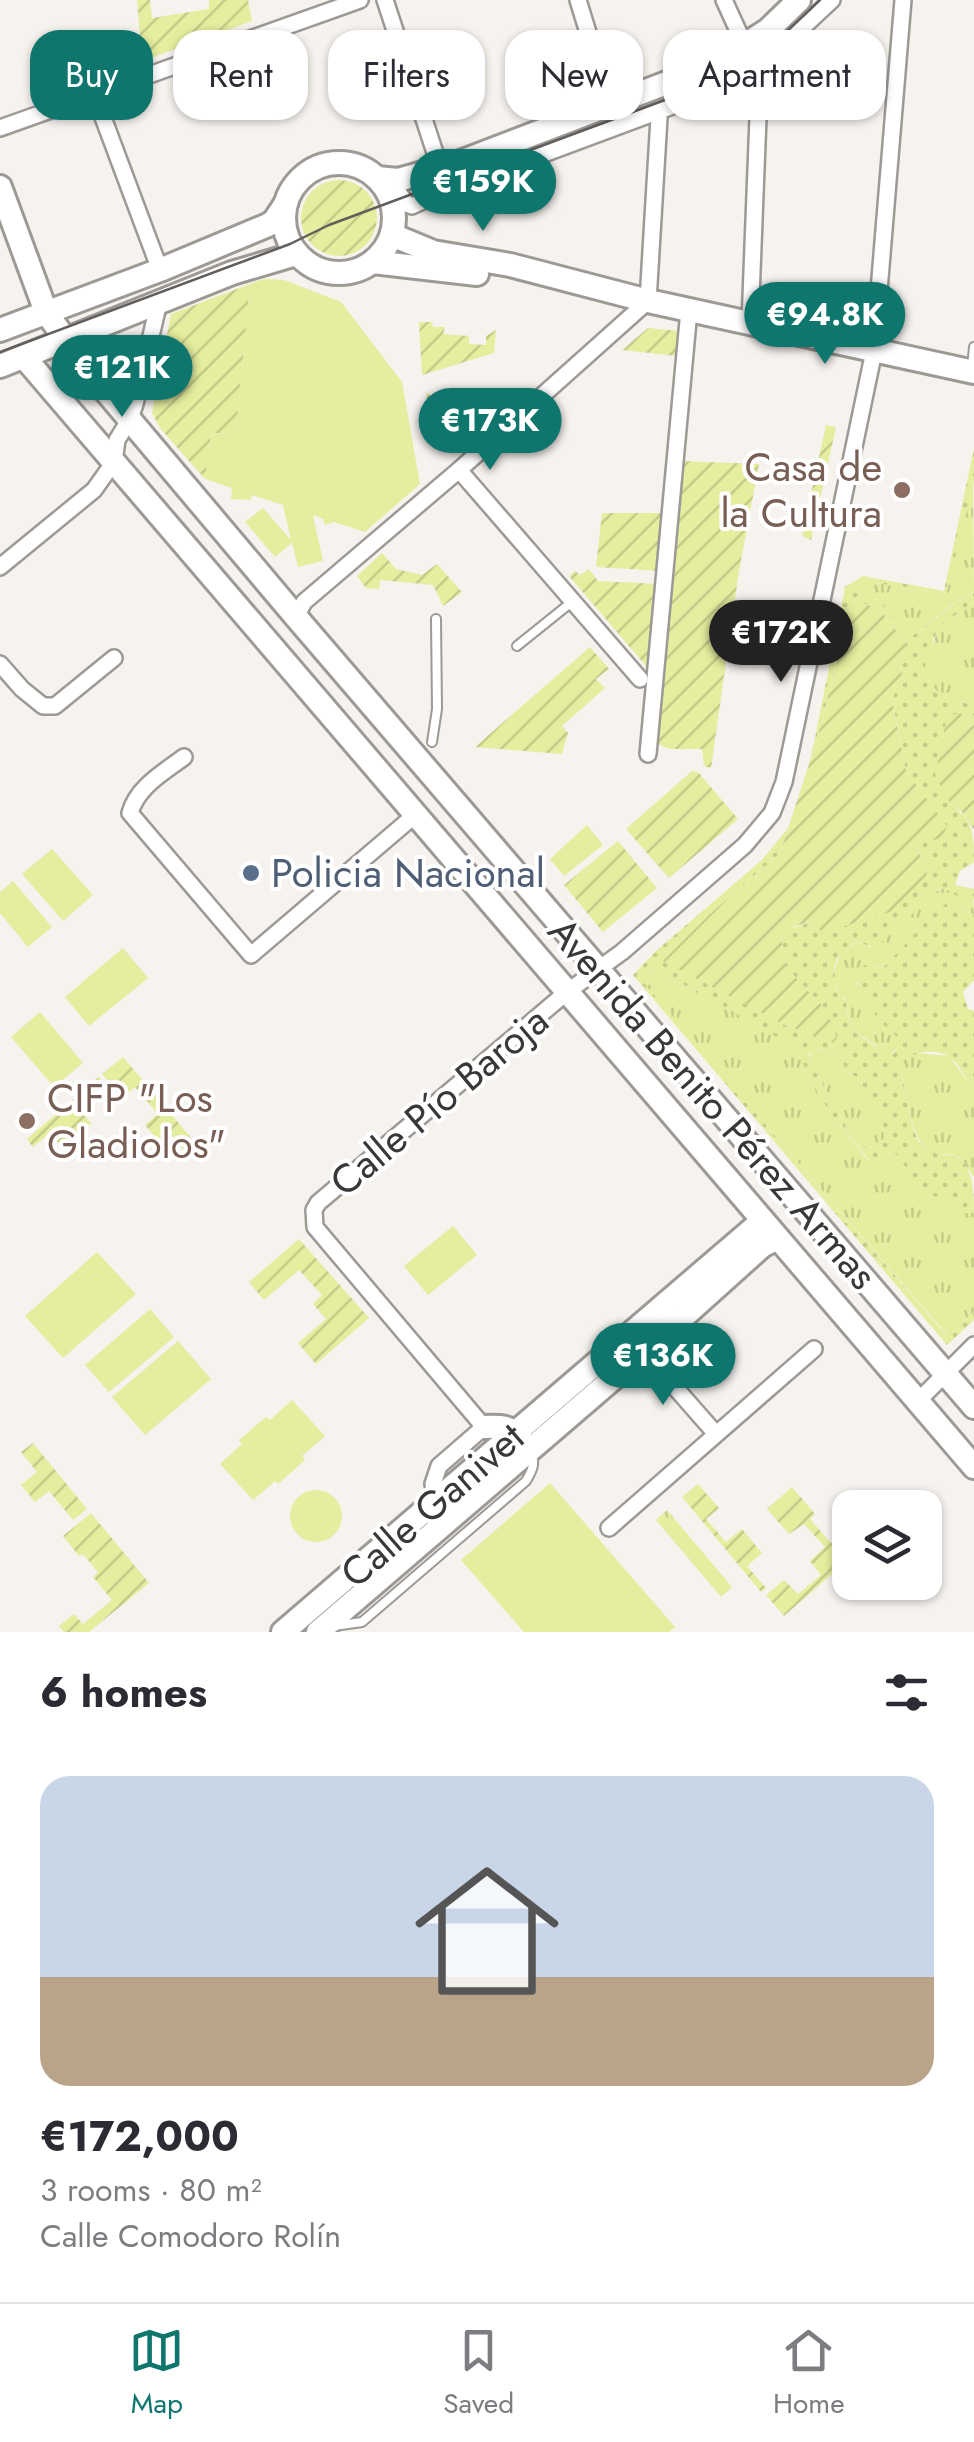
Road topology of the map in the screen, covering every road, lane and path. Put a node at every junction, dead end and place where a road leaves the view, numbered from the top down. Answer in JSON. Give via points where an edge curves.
{"nodes":[{"id":1,"x":360,"y":0,"type":"edge"},
{"id":2,"x":385,"y":0,"type":"edge"},
{"id":3,"x":578,"y":0,"type":"edge"},
{"id":4,"x":724,"y":0,"type":"edge"},
{"id":5,"x":799,"y":0,"type":"edge"},
{"id":6,"x":832,"y":0,"type":"edge"},
{"id":7,"x":903,"y":0,"type":"edge"},
{"id":8,"x":587,"y":30,"type":"edge"},
{"id":9,"x":738,"y":30,"type":"edge"},
{"id":10,"x":768,"y":30,"type":"edge"},
{"id":11,"x":799,"y":30,"type":"edge"},
{"id":12,"x":153,"y":75,"type":"edge"},
{"id":13,"x":663,"y":109,"type":"edge"},
{"id":14,"x":656,"y":112,"type":"junction"},
{"id":15,"x":30,"y":118,"type":"edge"},
{"id":16,"x":103,"y":120,"type":"edge"},
{"id":17,"x":569,"y":120,"type":"edge"},
{"id":18,"x":758,"y":120,"type":"edge"},
{"id":19,"x":0,"y":128,"type":"edge"},
{"id":20,"x":440,"y":168,"type":"junction"},
{"id":21,"x":378,"y":180,"type":"junction"},
{"id":22,"x":0,"y":187,"type":"edge"},
{"id":23,"x":286,"y":203,"type":"junction"},
{"id":24,"x":392,"y":236,"type":"junction"},
{"id":25,"x":296,"y":254,"type":"junction"},
{"id":26,"x":373,"y":262,"type":"junction"},
{"id":27,"x":160,"y":270,"type":"junction"},
{"id":28,"x":560,"y":278,"type":"junction"},
{"id":29,"x":648,"y":301,"type":"junction"},
{"id":30,"x":159,"y":302,"type":"junction"},
{"id":31,"x":689,"y":310,"type":"junction"},
{"id":32,"x":46,"y":312,"type":"junction"},
{"id":33,"x":750,"y":324,"type":"junction"},
{"id":34,"x":0,"y":330,"type":"edge"},
{"id":35,"x":64,"y":341,"type":"junction"},
{"id":36,"x":974,"y":348,"type":"edge"},
{"id":37,"x":874,"y":351,"type":"junction"},
{"id":38,"x":24,"y":357,"type":"junction"},
{"id":39,"x":0,"y":366,"type":"edge"},
{"id":40,"x":973,"y":372,"type":"edge"},
{"id":41,"x":130,"y":418,"type":"junction"},
{"id":42,"x":151,"y":445,"type":"junction"},
{"id":43,"x":114,"y":462,"type":"junction"},
{"id":44,"x":459,"y":470,"type":"junction"},
{"id":45,"x":138,"y":489,"type":"junction"},
{"id":46,"x":94,"y":490,"type":"junction"},
{"id":47,"x":0,"y":567,"type":"edge"},
{"id":48,"x":573,"y":602,"type":"junction"},
{"id":49,"x":296,"y":617,"type":"junction"},
{"id":50,"x":436,"y":618,"type":"dead end"},
{"id":51,"x":516,"y":646,"type":"dead end"},
{"id":52,"x":114,"y":658,"type":"dead end"},
{"id":53,"x":0,"y":664,"type":"edge"},
{"id":54,"x":640,"y":679,"type":"dead end"},
{"id":55,"x":432,"y":742,"type":"dead end"},
{"id":56,"x":648,"y":754,"type":"dead end"},
{"id":57,"x":184,"y":757,"type":"dead end"},
{"id":58,"x":415,"y":815,"type":"junction"},
{"id":59,"x":598,"y":970,"type":"junction"},
{"id":60,"x":567,"y":992,"type":"junction"},
{"id":61,"x":770,"y":1230,"type":"junction"},
{"id":62,"x":637,"y":1344,"type":"junction"},
{"id":63,"x":974,"y":1345,"type":"edge"},
{"id":64,"x":814,"y":1349,"type":"dead end"},
{"id":65,"x":946,"y":1374,"type":"junction"},
{"id":66,"x":917,"y":1402,"type":"junction"},
{"id":67,"x":974,"y":1407,"type":"edge"},
{"id":68,"x":484,"y":1427,"type":"junction"},
{"id":69,"x":716,"y":1434,"type":"junction"},
{"id":70,"x":523,"y":1441,"type":"junction"},
{"id":71,"x":974,"y":1467,"type":"edge"},
{"id":72,"x":436,"y":1501,"type":"junction"},
{"id":73,"x":608,"y":1528,"type":"dead end"},
{"id":74,"x":318,"y":1622,"type":"edge"},
{"id":75,"x":284,"y":1632,"type":"edge"}],
"edges":[{"from":1,"to":12,"type":"street"},
{"from":2,"to":20,"type":"street"},
{"from":3,"to":8,"type":"street"},
{"from":4,"to":9,"type":"street"},
{"from":5,"to":10,"type":"street"},
{"from":6,"to":11,"type":"street"},
{"from":7,"to":37,"type":"street","name":"Calle Pío Baroja"},
{"from":13,"to":14,"type":"street"},
{"from":14,"to":21,"type":"street","via":[[412,206]]},
{"from":14,"to":29,"type":"street"},
{"from":15,"to":19,"type":"street"},
{"from":16,"to":27,"type":"street"},
{"from":17,"to":20,"type":"street"},
{"from":18,"to":33,"type":"street"},
{"from":20,"to":21,"type":"street"},
{"from":21,"to":23,"type":"street","via":[[361,168],[324,165],[307,173]]},
{"from":21,"to":24,"type":"street","via":[[392,203]]},
{"from":22,"to":32,"type":"street","name":"Avenida Benito Pérez Armas"},
{"from":23,"to":25,"type":"street","via":[[285,232]]},
{"from":23,"to":27,"type":"street","via":[[268,225]]},
{"from":24,"to":26,"type":"street"},
{"from":24,"to":28,"type":"street","via":[[432,252]]},
{"from":25,"to":26,"type":"street","via":[[342,274]]},
{"from":25,"to":30,"type":"street"},
{"from":26,"to":28,"type":"street"},
{"from":27,"to":32,"type":"street"},
{"from":28,"to":29,"type":"street"},
{"from":29,"to":31,"type":"street"},
{"from":29,"to":44,"type":"street"},
{"from":30,"to":35,"type":"street"},
{"from":30,"to":41,"type":"street"},
{"from":31,"to":33,"type":"street"},
{"from":31,"to":56,"type":"street"},
{"from":32,"to":34,"type":"street"},
{"from":32,"to":35,"type":"street","name":"Avenida Benito Pérez Armas"},
{"from":32,"to":38,"type":"street","via":[[29,332]]},
{"from":33,"to":37,"type":"street"},
{"from":35,"to":38,"type":"street"},
{"from":35,"to":41,"type":"street","name":"Avenida Benito Pérez Armas"},
{"from":36,"to":40,"type":"lane"},
{"from":37,"to":40,"type":"street"},
{"from":37,"to":59,"type":"street","name":"Calle Pío Baroja","via":[[784,782],[772,813],[745,845]]},
{"from":38,"to":39,"type":"street"},
{"from":38,"to":43,"type":"street","name":"Avenida Benito Pérez Armas"},
{"from":41,"to":42,"type":"street","name":"Avenida Benito Pérez Armas"},
{"from":41,"to":43,"type":"street"},
{"from":42,"to":43,"type":"street","via":[[133,444]]},
{"from":42,"to":49,"type":"street","name":"Avenida Benito Pérez Armas"},
{"from":43,"to":45,"type":"street","name":"Avenida Benito Pérez Armas"},
{"from":43,"to":46,"type":"street"},
{"from":44,"to":48,"type":"street"},
{"from":44,"to":49,"type":"street","via":[[304,602]]},
{"from":45,"to":46,"type":"street"},
{"from":45,"to":58,"type":"street","name":"Avenida Benito Pérez Armas"},
{"from":46,"to":47,"type":"street"},
{"from":48,"to":51,"type":"lane"},
{"from":48,"to":54,"type":"street"},
{"from":49,"to":59,"type":"street","name":"Avenida Benito Pérez Armas"},
{"from":50,"to":55,"type":"lane"},
{"from":52,"to":53,"type":"street","via":[[54,706],[43,706]]},
{"from":57,"to":58,"type":"street","via":[[140,792],[130,813],[251,955]]},
{"from":58,"to":60,"type":"street","name":"Avenida Benito Pérez Armas"},
{"from":59,"to":60,"type":"street","name":"Calle Pío Baroja"},
{"from":59,"to":65,"type":"street","name":"Avenida Benito Pérez Armas"},
{"from":60,"to":61,"type":"street","name":"Avenida Benito Pérez Armas"},
{"from":60,"to":68,"type":"street","name":"Calle Pío Baroja","via":[[314,1210],[315,1227]]},
{"from":61,"to":62,"type":"street","name":"Calle Ganivet","via":[[762,1246]]},
{"from":61,"to":66,"type":"street","name":"Avenida Benito Pérez Armas"},
{"from":62,"to":69,"type":"street"},
{"from":62,"to":70,"type":"street","name":"Calle Ganivet"},
{"from":63,"to":65,"type":"street"},
{"from":64,"to":69,"type":"street"},
{"from":65,"to":66,"type":"street"},
{"from":65,"to":67,"type":"street","name":"Avenida Benito Pérez Armas"},
{"from":66,"to":71,"type":"street","name":"Avenida Benito Pérez Armas"},
{"from":68,"to":70,"type":"street","via":[[502,1426]]},
{"from":68,"to":72,"type":"street","via":[[439,1466]]},
{"from":69,"to":73,"type":"street"},
{"from":70,"to":72,"type":"street","name":"Calle Ganivet"},
{"from":70,"to":74,"type":"street","name":"Calle Ganivet"},
{"from":72,"to":74,"type":"street","name":"Calle Ganivet"},
{"from":74,"to":75,"type":"street","name":"Calle Ganivet"}]}
